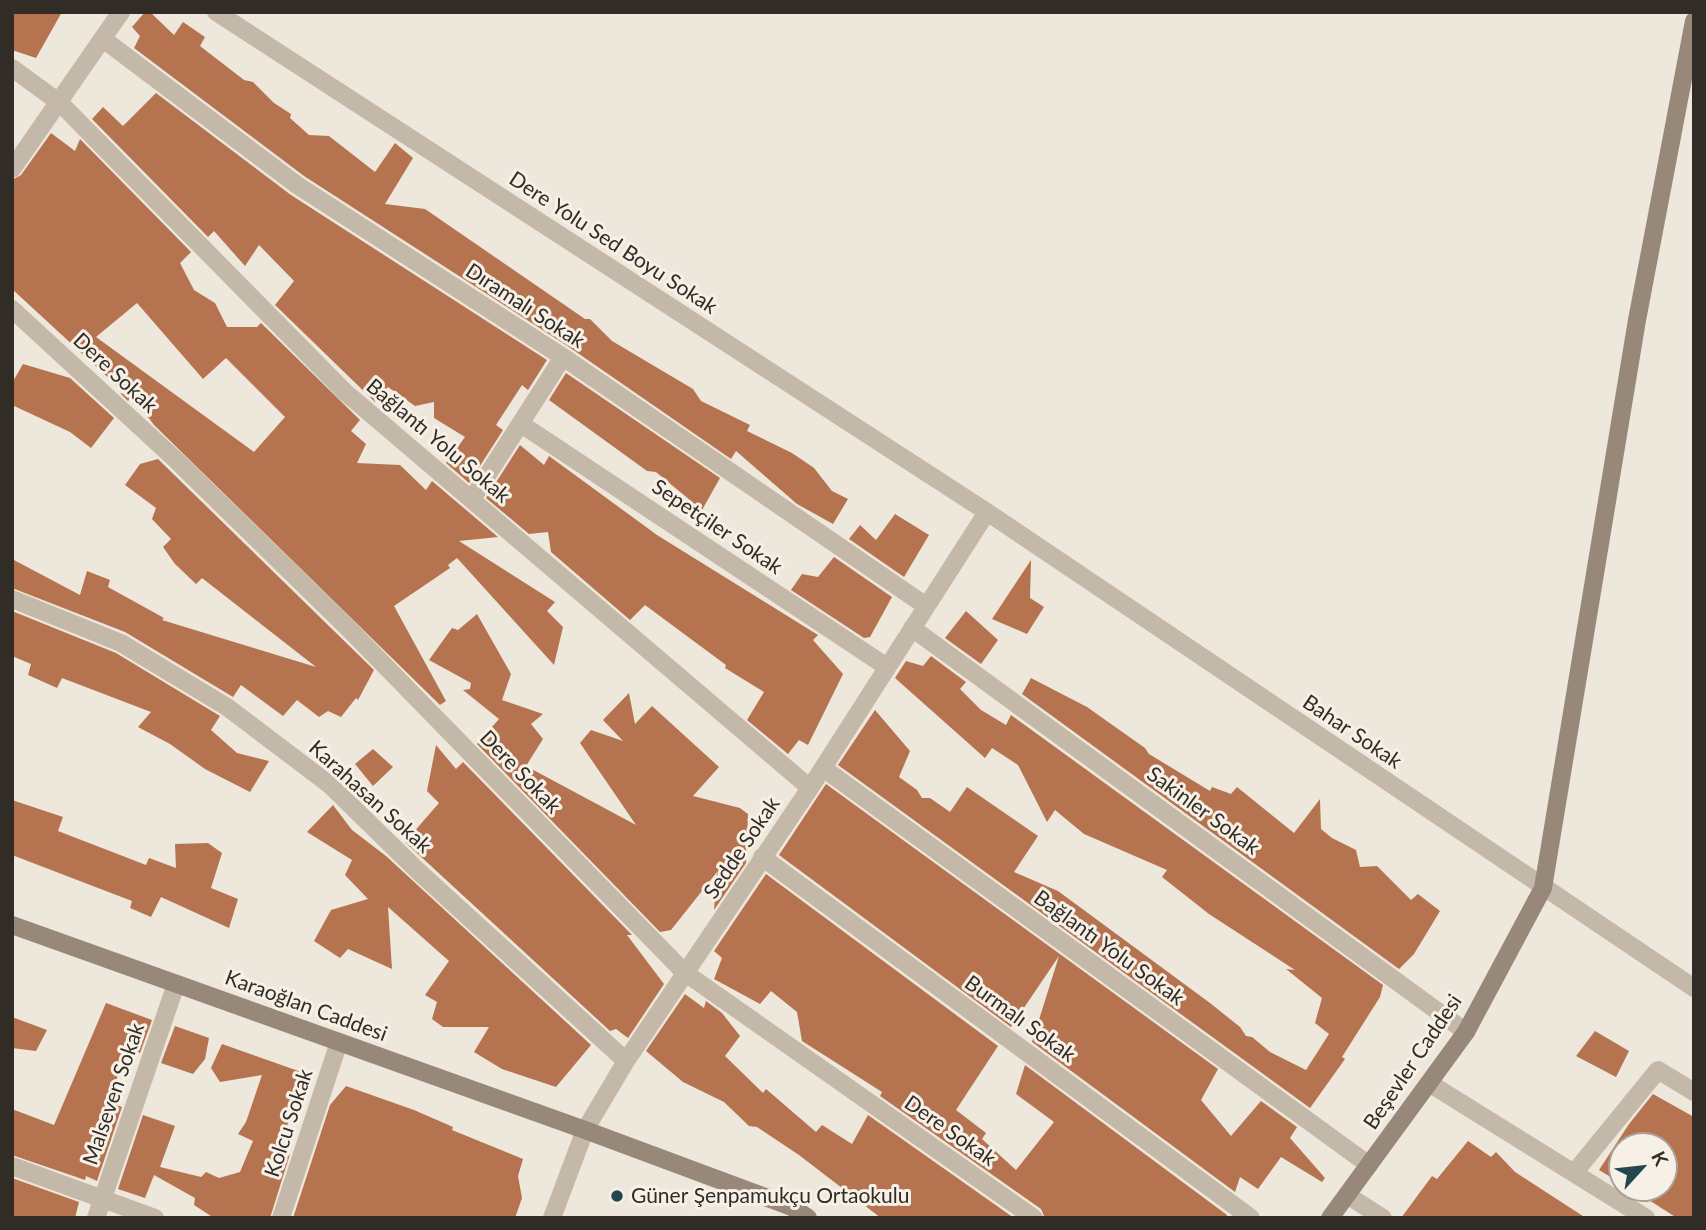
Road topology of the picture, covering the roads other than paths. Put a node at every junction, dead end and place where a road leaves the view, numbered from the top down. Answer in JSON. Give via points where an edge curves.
{"nodes":[{"id":1,"x":121,"y":12,"type":"edge"},
{"id":2,"x":215,"y":12,"type":"edge"},
{"id":3,"x":1694,"y":21,"type":"edge"},
{"id":4,"x":103,"y":39,"type":"junction"},
{"id":5,"x":12,"y":68,"type":"edge"},
{"id":6,"x":60,"y":103,"type":"junction"},
{"id":7,"x":12,"y":169,"type":"edge"},
{"id":8,"x":12,"y":309,"type":"edge"},
{"id":9,"x":563,"y":358,"type":"junction"},
{"id":10,"x":521,"y":424,"type":"junction"},
{"id":11,"x":472,"y":499,"type":"junction"},
{"id":12,"x":987,"y":512,"type":"junction"},
{"id":13,"x":12,"y":599,"type":"edge"},
{"id":14,"x":926,"y":606,"type":"junction"},
{"id":15,"x":912,"y":628,"type":"junction"},
{"id":16,"x":887,"y":667,"type":"junction"},
{"id":17,"x":823,"y":768,"type":"junction"},
{"id":18,"x":810,"y":788,"type":"junction"},
{"id":19,"x":762,"y":858,"type":"junction"},
{"id":20,"x":1543,"y":888,"type":"junction"},
{"id":21,"x":13,"y":927,"type":"edge"},
{"id":22,"x":684,"y":972,"type":"junction"},
{"id":23,"x":176,"y":984,"type":"junction"},
{"id":24,"x":1694,"y":988,"type":"edge"},
{"id":25,"x":1466,"y":1032,"type":"junction"},
{"id":26,"x":339,"y":1042,"type":"junction"},
{"id":27,"x":626,"y":1061,"type":"junction"},
{"id":28,"x":1429,"y":1083,"type":"junction"},
{"id":29,"x":1694,"y":1092,"type":"edge"},
{"id":30,"x":585,"y":1130,"type":"junction"},
{"id":31,"x":1369,"y":1165,"type":"junction"},
{"id":32,"x":12,"y":1166,"type":"edge"},
{"id":33,"x":1574,"y":1173,"type":"junction"},
{"id":34,"x":1347,"y":1195,"type":"junction"},
{"id":35,"x":102,"y":1199,"type":"junction"},
{"id":36,"x":96,"y":1218,"type":"edge"},
{"id":37,"x":155,"y":1218,"type":"edge"},
{"id":38,"x":282,"y":1218,"type":"edge"},
{"id":39,"x":552,"y":1218,"type":"edge"},
{"id":40,"x":808,"y":1218,"type":"edge"},
{"id":41,"x":1034,"y":1218,"type":"edge"},
{"id":42,"x":1251,"y":1218,"type":"edge"},
{"id":43,"x":1331,"y":1218,"type":"edge"},
{"id":44,"x":1383,"y":1218,"type":"edge"},
{"id":45,"x":1646,"y":1218,"type":"edge"}],
"edges":[{"from":1,"to":4,"type":"street"},
{"from":2,"to":12,"type":"street","name":"Dere Yolu Sed Boyu Sokak"},
{"from":3,"to":20,"type":"street","name":"Beşevler Caddesi","via":[[1637,320]]},
{"from":4,"to":6,"type":"street"},
{"from":4,"to":9,"type":"street","name":"Dıramalı Sokak","via":[[297,185]]},
{"from":5,"to":6,"type":"street"},
{"from":6,"to":7,"type":"street"},
{"from":6,"to":11,"type":"street","name":"Bağlantı Yolu Sokak","via":[[345,392]]},
{"from":8,"to":22,"type":"street","name":"Dere Sokak","via":[[350,630]]},
{"from":9,"to":10,"type":"street"},
{"from":9,"to":14,"type":"street","name":"Dıramalı Sokak"},
{"from":10,"to":11,"type":"street"},
{"from":10,"to":16,"type":"street","name":"Sepetçiler Sokak"},
{"from":11,"to":18,"type":"street","name":"Bağlantı Yolu Sokak"},
{"from":12,"to":14,"type":"street","name":"Sedde Sokak"},
{"from":12,"to":20,"type":"street","name":"Bahar Sokak"},
{"from":13,"to":27,"type":"street","name":"Karahasan Sokak","via":[[121,643],[227,707],[330,785]]},
{"from":14,"to":15,"type":"street","name":"Sedde Sokak"},
{"from":15,"to":16,"type":"street","name":"Sedde Sokak"},
{"from":15,"to":25,"type":"street","name":"Sakinler Sokak"},
{"from":16,"to":17,"type":"street","name":"Sedde Sokak"},
{"from":17,"to":18,"type":"street","name":"Sedde Sokak"},
{"from":17,"to":31,"type":"street","name":"Bağlantı Yolu Sokak"},
{"from":18,"to":19,"type":"street","name":"Sedde Sokak"},
{"from":19,"to":22,"type":"street","name":"Sedde Sokak"},
{"from":19,"to":42,"type":"street","name":"Burmalı Sokak"},
{"from":20,"to":24,"type":"street","name":"Bahar Sokak"},
{"from":20,"to":25,"type":"street","name":"Beşevler Caddesi"},
{"from":21,"to":23,"type":"street","name":"Karaoğlan Caddesi"},
{"from":22,"to":27,"type":"street","name":"Sedde Sokak"},
{"from":22,"to":41,"type":"street","name":"Dere Sokak"},
{"from":23,"to":26,"type":"street","name":"Karaoğlan Caddesi"},
{"from":23,"to":35,"type":"street","name":"Malseven Sokak"},
{"from":25,"to":28,"type":"street","name":"Beşevler Caddesi"},
{"from":26,"to":30,"type":"street","name":"Karaoğlan Caddesi"},
{"from":26,"to":38,"type":"street","name":"Kolcu Sokak"},
{"from":27,"to":30,"type":"street","name":"Sedde Sokak"},
{"from":28,"to":31,"type":"street","name":"Beşevler Caddesi"},
{"from":28,"to":33,"type":"street"},
{"from":29,"to":33,"type":"street","via":[[1658,1070]]},
{"from":30,"to":39,"type":"street","name":"Sedde Sokak"},
{"from":30,"to":40,"type":"street","via":[[792,1207]]},
{"from":31,"to":34,"type":"street","name":"Beşevler Caddesi"},
{"from":32,"to":35,"type":"street"},
{"from":33,"to":45,"type":"street"},
{"from":34,"to":43,"type":"street","name":"Beşevler Caddesi"},
{"from":34,"to":44,"type":"street"},
{"from":35,"to":36,"type":"street","name":"Malseven Sokak"},
{"from":35,"to":37,"type":"street"}]}
